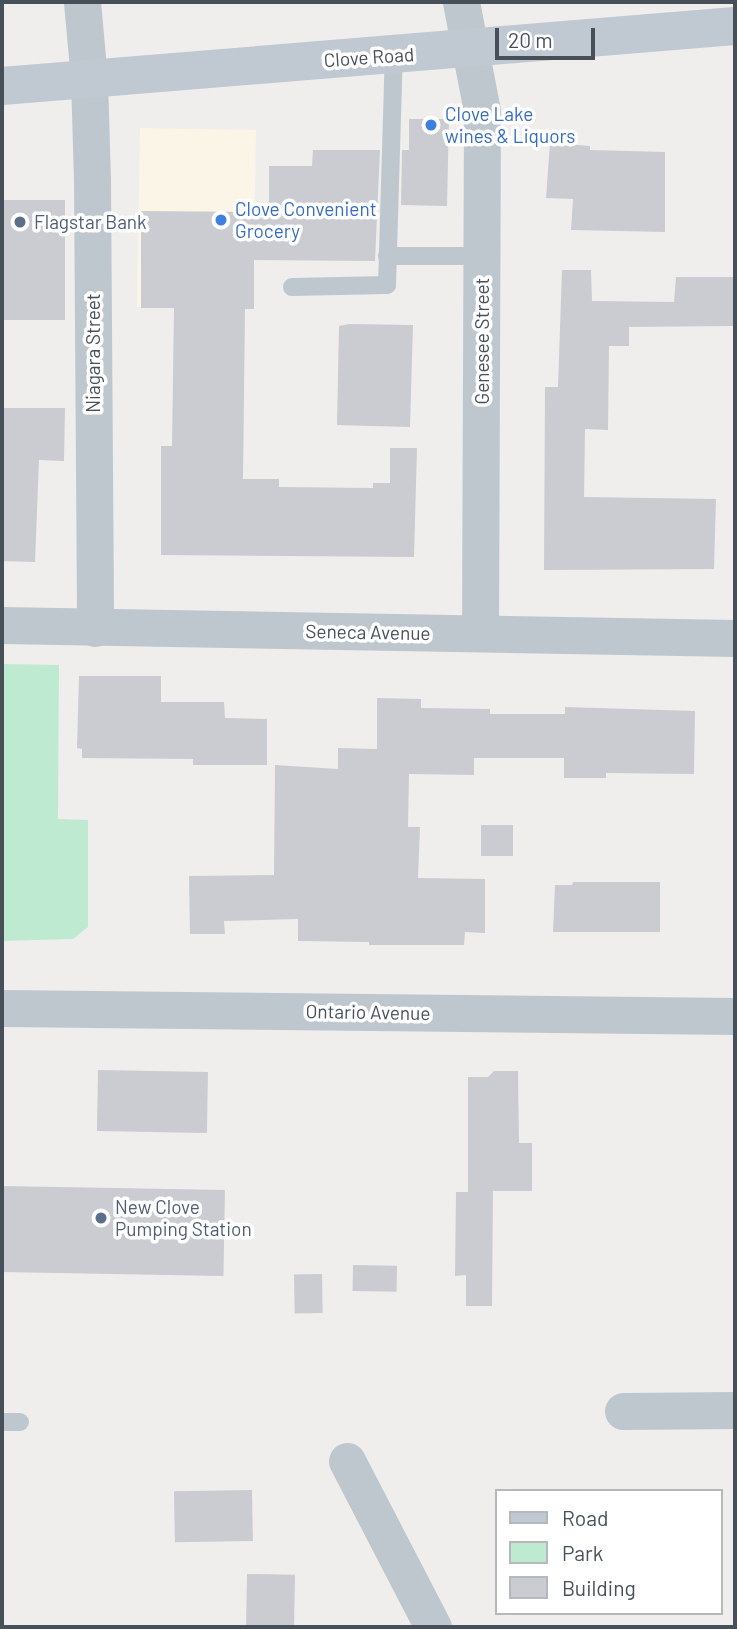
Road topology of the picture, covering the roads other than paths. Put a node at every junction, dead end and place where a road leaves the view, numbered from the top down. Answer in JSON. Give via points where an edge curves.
{"nodes":[{"id":1,"x":82,"y":2,"type":"edge"},
{"id":2,"x":461,"y":2,"type":"edge"},
{"id":3,"x":735,"y":26,"type":"edge"},
{"id":4,"x":471,"y":50,"type":"junction"},
{"id":5,"x":394,"y":55,"type":"junction"},
{"id":6,"x":89,"y":79,"type":"junction"},
{"id":7,"x":2,"y":86,"type":"edge"},
{"id":8,"x":387,"y":256,"type":"junction"},
{"id":9,"x":482,"y":256,"type":"junction"},
{"id":10,"x":292,"y":288,"type":"dead end"},
{"id":11,"x":2,"y":625,"type":"edge"},
{"id":12,"x":95,"y":628,"type":"junction"},
{"id":13,"x":480,"y":633,"type":"junction"},
{"id":14,"x":735,"y":638,"type":"edge"},
{"id":15,"x":2,"y":1008,"type":"edge"},
{"id":16,"x":735,"y":1016,"type":"edge"},
{"id":17,"x":735,"y":1410,"type":"edge"},
{"id":18,"x":623,"y":1411,"type":"dead end"},
{"id":19,"x":2,"y":1422,"type":"edge"},
{"id":20,"x":20,"y":1422,"type":"dead end"},
{"id":21,"x":347,"y":1461,"type":"dead end"},
{"id":22,"x":433,"y":1627,"type":"edge"}],
"edges":[{"from":1,"to":6,"type":"street","name":"Niagara Street"},
{"from":2,"to":4,"type":"street","name":"Genesee Street"},
{"from":3,"to":4,"type":"main road","name":"Clove Road"},
{"from":4,"to":5,"type":"main road","name":"Clove Road"},
{"from":4,"to":9,"type":"street","name":"Genesee Street","via":[[482,111]]},
{"from":5,"to":6,"type":"main road","name":"Clove Road"},
{"from":5,"to":8,"type":"lane"},
{"from":6,"to":7,"type":"main road","name":"Clove Road"},
{"from":6,"to":12,"type":"street","name":"Niagara Street"},
{"from":8,"to":9,"type":"lane"},
{"from":8,"to":10,"type":"lane","via":[[387,285]]},
{"from":9,"to":13,"type":"street","name":"Genesee Street"},
{"from":11,"to":12,"type":"street","name":"Seneca Avenue"},
{"from":12,"to":13,"type":"street","name":"Seneca Avenue"},
{"from":13,"to":14,"type":"street","name":"Seneca Avenue"},
{"from":15,"to":16,"type":"street","name":"Ontario Avenue"},
{"from":17,"to":18,"type":"street"},
{"from":19,"to":20,"type":"lane"},
{"from":21,"to":22,"type":"street"}]}
